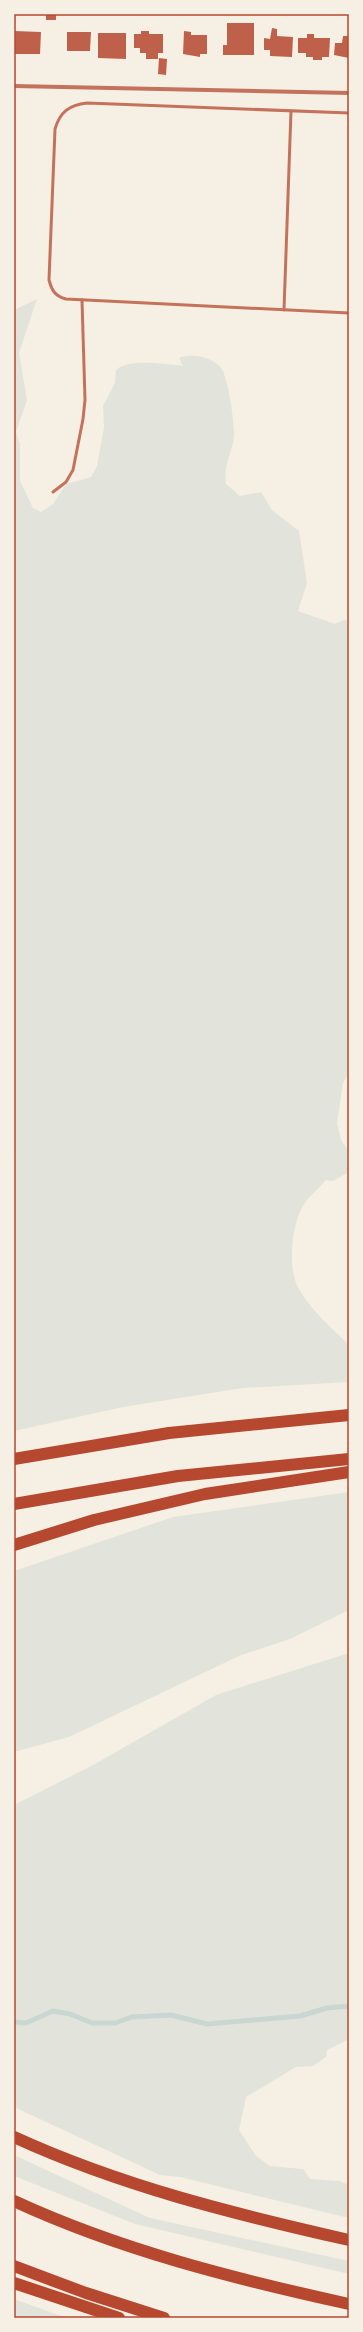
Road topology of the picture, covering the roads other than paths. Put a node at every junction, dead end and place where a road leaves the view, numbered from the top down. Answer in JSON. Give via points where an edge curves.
{"nodes":[{"id":1,"x":14,"y":86,"type":"edge"},
{"id":2,"x":349,"y":94,"type":"edge"},
{"id":3,"x":291,"y":111,"type":"junction"},
{"id":4,"x":349,"y":113,"type":"edge"},
{"id":5,"x":82,"y":300,"type":"junction"},
{"id":6,"x":284,"y":310,"type":"junction"},
{"id":7,"x":349,"y":313,"type":"edge"},
{"id":8,"x":53,"y":492,"type":"dead end"},
{"id":9,"x":349,"y":1414,"type":"edge"},
{"id":10,"x":14,"y":1459,"type":"edge"},
{"id":11,"x":349,"y":1460,"type":"edge"},
{"id":12,"x":349,"y":1472,"type":"edge"},
{"id":13,"x":14,"y":1504,"type":"edge"},
{"id":14,"x":14,"y":1545,"type":"edge"},
{"id":15,"x":14,"y":2137,"type":"edge"},
{"id":16,"x":14,"y":2201,"type":"edge"},
{"id":17,"x":349,"y":2240,"type":"edge"},
{"id":18,"x":14,"y":2266,"type":"edge"},
{"id":19,"x":14,"y":2283,"type":"edge"},
{"id":20,"x":349,"y":2304,"type":"edge"},
{"id":21,"x":119,"y":2318,"type":"edge"},
{"id":22,"x":164,"y":2318,"type":"edge"}],
"edges":[{"from":1,"to":2,"type":"street"},
{"from":3,"to":4,"type":"lane"},
{"from":3,"to":5,"type":"lane","via":[[87,103],[74,104],[66,110],[58,119],[55,129],[49,280],[52,291],[58,297]]},
{"from":3,"to":6,"type":"lane"},
{"from":5,"to":6,"type":"lane"},
{"from":5,"to":8,"type":"lane","via":[[85,400],[83,419],[73,470],[66,482]]},
{"from":6,"to":7,"type":"lane"},
{"from":9,"to":10,"type":"highway","via":[[169,1433]]},
{"from":11,"to":13,"type":"highway","via":[[178,1476]]},
{"from":12,"to":14,"type":"highway","via":[[205,1494],[94,1520]]},
{"from":15,"to":17,"type":"highway","via":[[94,2170],[176,2198]]},
{"from":16,"to":20,"type":"highway","via":[[159,2256]]},
{"from":18,"to":22,"type":"highway"},
{"from":19,"to":21,"type":"highway"}]}
